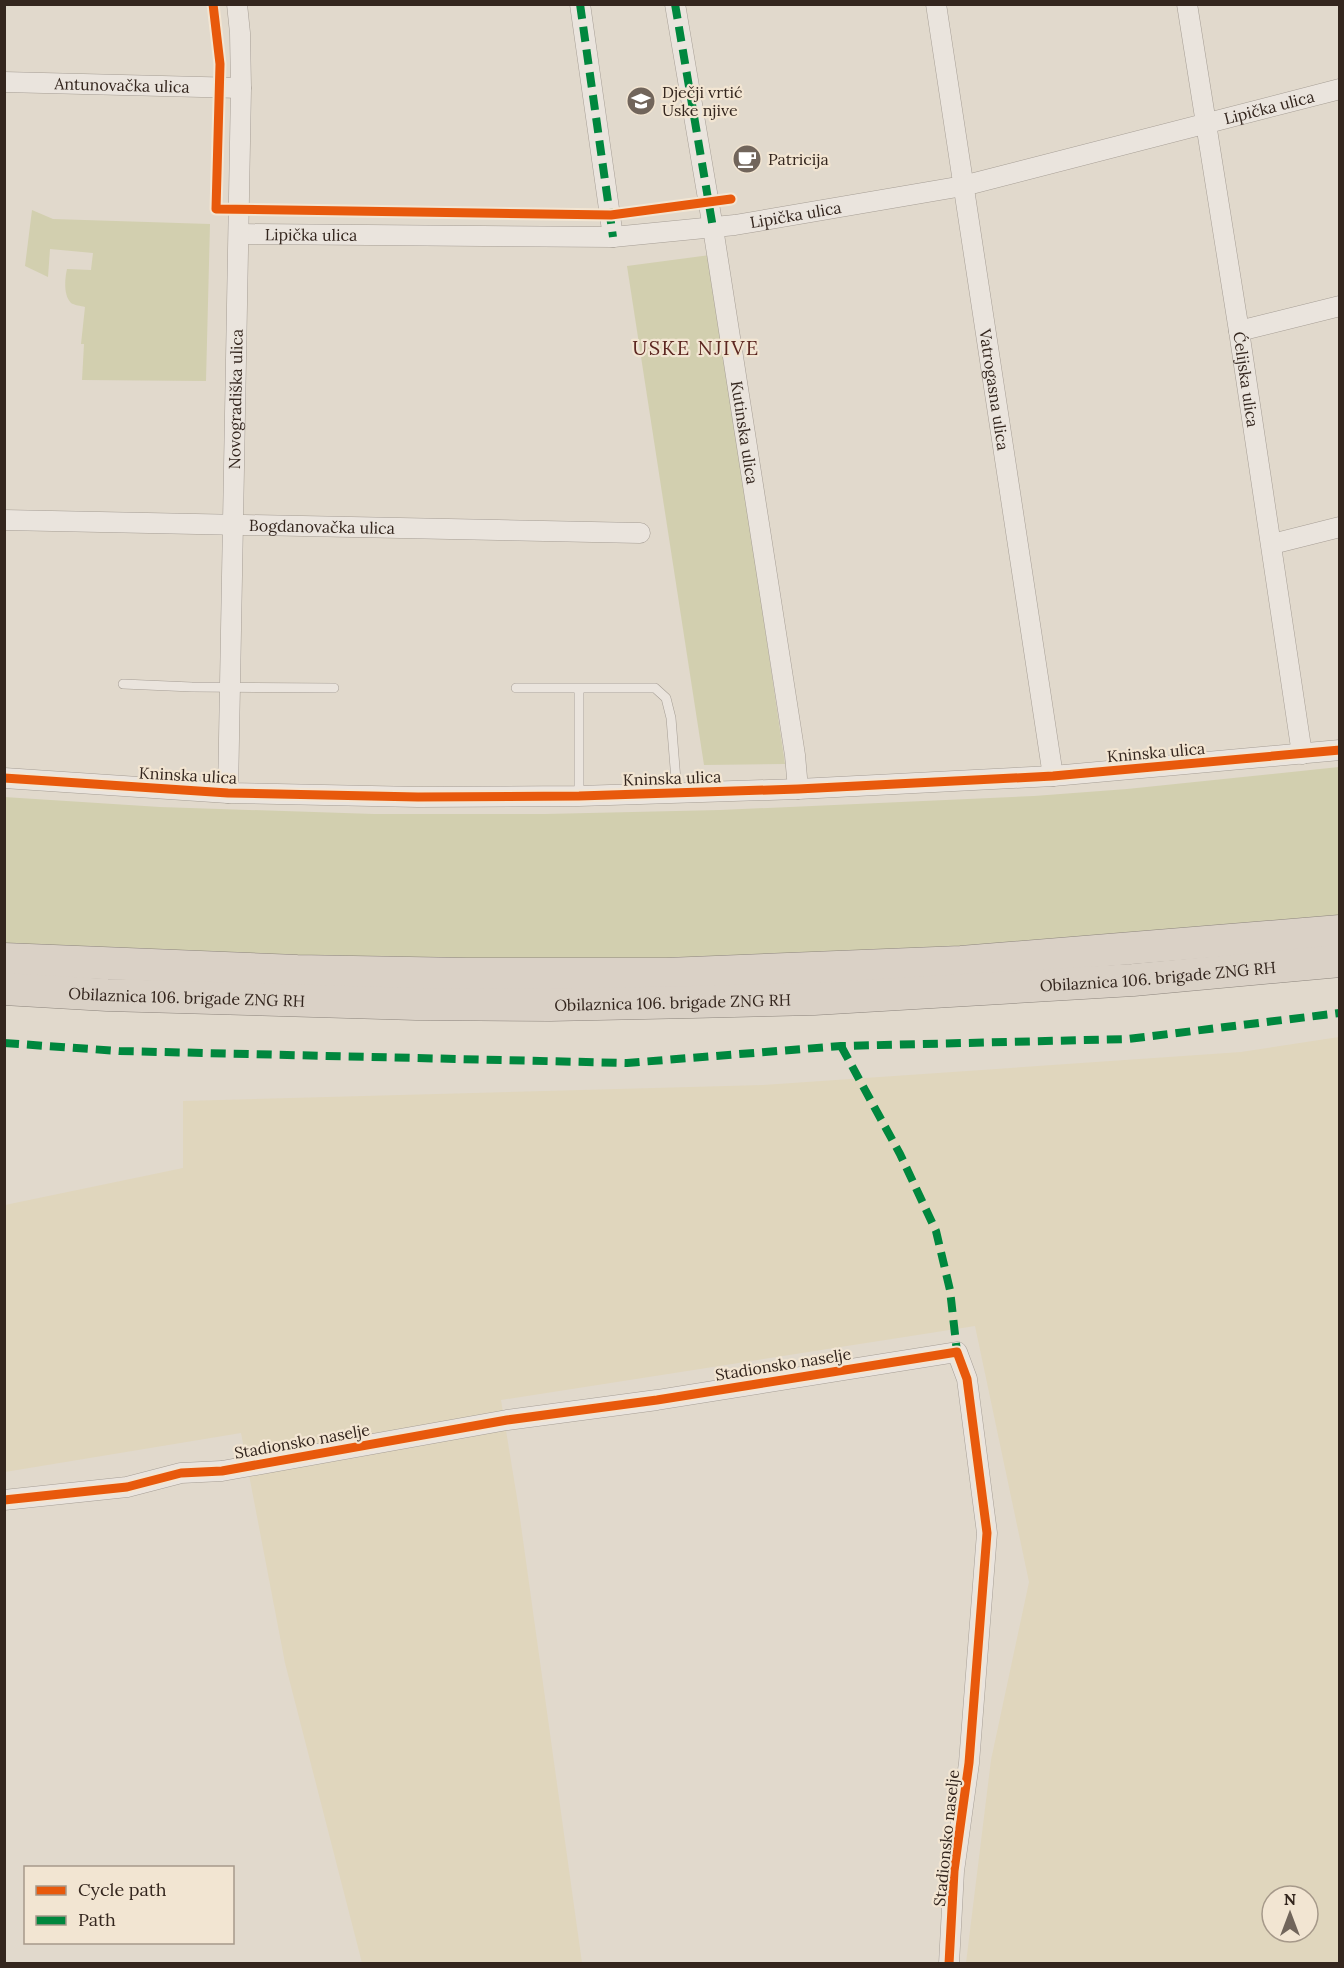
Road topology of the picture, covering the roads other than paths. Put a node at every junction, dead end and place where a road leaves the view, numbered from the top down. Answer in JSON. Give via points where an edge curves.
{"nodes":[{"id":1,"x":237,"y":4,"type":"edge"},
{"id":2,"x":580,"y":4,"type":"edge"},
{"id":3,"x":675,"y":4,"type":"edge"},
{"id":4,"x":936,"y":4,"type":"edge"},
{"id":5,"x":1186,"y":4,"type":"edge"},
{"id":6,"x":4,"y":82,"type":"edge"},
{"id":7,"x":242,"y":88,"type":"junction"},
{"id":8,"x":1340,"y":89,"type":"edge"},
{"id":9,"x":1205,"y":123,"type":"junction"},
{"id":10,"x":963,"y":186,"type":"junction"},
{"id":11,"x":713,"y":228,"type":"junction"},
{"id":12,"x":238,"y":234,"type":"junction"},
{"id":13,"x":613,"y":237,"type":"junction"},
{"id":14,"x":1340,"y":306,"type":"edge"},
{"id":15,"x":1239,"y":331,"type":"junction"},
{"id":16,"x":4,"y":520,"type":"edge"},
{"id":17,"x":233,"y":524,"type":"junction"},
{"id":18,"x":1340,"y":527,"type":"edge"},
{"id":19,"x":640,"y":533,"type":"dead end"},
{"id":20,"x":1272,"y":544,"type":"junction"},
{"id":21,"x":123,"y":684,"type":"dead end"},
{"id":22,"x":229,"y":687,"type":"junction"},
{"id":23,"x":334,"y":688,"type":"dead end"},
{"id":24,"x":516,"y":688,"type":"dead end"},
{"id":25,"x":579,"y":689,"type":"junction"},
{"id":26,"x":1340,"y":750,"type":"edge"},
{"id":27,"x":1302,"y":754,"type":"junction"},
{"id":28,"x":1053,"y":776,"type":"junction"},
{"id":29,"x":4,"y":778,"type":"edge"},
{"id":30,"x":798,"y":789,"type":"junction"},
{"id":31,"x":228,"y":793,"type":"junction"},
{"id":32,"x":677,"y":793,"type":"junction"},
{"id":33,"x":579,"y":796,"type":"junction"},
{"id":34,"x":1340,"y":931,"type":"edge"},
{"id":35,"x":4,"y":959,"type":"edge"},
{"id":36,"x":1340,"y":961,"type":"edge"},
{"id":37,"x":4,"y":989,"type":"edge"},
{"id":38,"x":4,"y":1500,"type":"edge"},
{"id":39,"x":949,"y":1964,"type":"edge"}],
"edges":[{"from":1,"to":7,"type":"street","name":"Novogradiška ulica"},
{"from":2,"to":13,"type":"street"},
{"from":3,"to":11,"type":"street","name":"Kutinska ulica"},
{"from":4,"to":10,"type":"street","name":"Vatrogasna ulica"},
{"from":5,"to":9,"type":"street","name":"Ćelijska ulica"},
{"from":6,"to":7,"type":"street","name":"Antunovačka ulica"},
{"from":7,"to":12,"type":"street","name":"Novogradiška ulica"},
{"from":8,"to":9,"type":"street","name":"Lipička ulica"},
{"from":9,"to":10,"type":"street","name":"Lipička ulica"},
{"from":9,"to":15,"type":"street","name":"Ćelijska ulica"},
{"from":10,"to":11,"type":"street","name":"Lipička ulica"},
{"from":10,"to":28,"type":"street","name":"Vatrogasna ulica"},
{"from":11,"to":13,"type":"street","name":"Lipička ulica"},
{"from":11,"to":30,"type":"street","name":"Kutinska ulica"},
{"from":12,"to":13,"type":"street","name":"Lipička ulica"},
{"from":12,"to":17,"type":"street","name":"Novogradiška ulica"},
{"from":14,"to":15,"type":"street"},
{"from":15,"to":20,"type":"street","name":"Ćelijska ulica"},
{"from":16,"to":17,"type":"street","name":"Bogdanovačka ulica"},
{"from":17,"to":19,"type":"street","name":"Bogdanovačka ulica"},
{"from":17,"to":22,"type":"street","name":"Novogradiška ulica"},
{"from":18,"to":20,"type":"street"},
{"from":20,"to":27,"type":"street","name":"Ćelijska ulica"},
{"from":21,"to":22,"type":"lane"},
{"from":22,"to":23,"type":"lane"},
{"from":22,"to":31,"type":"street","name":"Novogradiška ulica"},
{"from":24,"to":25,"type":"lane"},
{"from":25,"to":32,"type":"lane","via":[[655,688],[666,698]]},
{"from":25,"to":33,"type":"lane"},
{"from":26,"to":27,"type":"street","name":"Kninska ulica"},
{"from":27,"to":28,"type":"street","name":"Kninska ulica"},
{"from":28,"to":30,"type":"street","name":"Kninska ulica"},
{"from":29,"to":31,"type":"street","name":"Kninska ulica"},
{"from":30,"to":32,"type":"street","name":"Kninska ulica"},
{"from":31,"to":33,"type":"street","name":"Kninska ulica"},
{"from":32,"to":33,"type":"street","name":"Kninska ulica"},
{"from":34,"to":35,"type":"highway","name":"Obilaznica 106. brigade ZNG RH","via":[[961,962],[667,974],[308,971]]},
{"from":36,"to":37,"type":"highway","name":"Obilaznica 106. brigade ZNG RH","via":[[1133,980],[814,999],[550,1005],[177,998]]},
{"from":38,"to":39,"type":"street","name":"Stadionsko naselje","via":[[127,1487],[181,1473],[222,1471],[507,1420],[957,1352],[967,1380],[987,1533],[969,1763],[954,1871]]}]}
